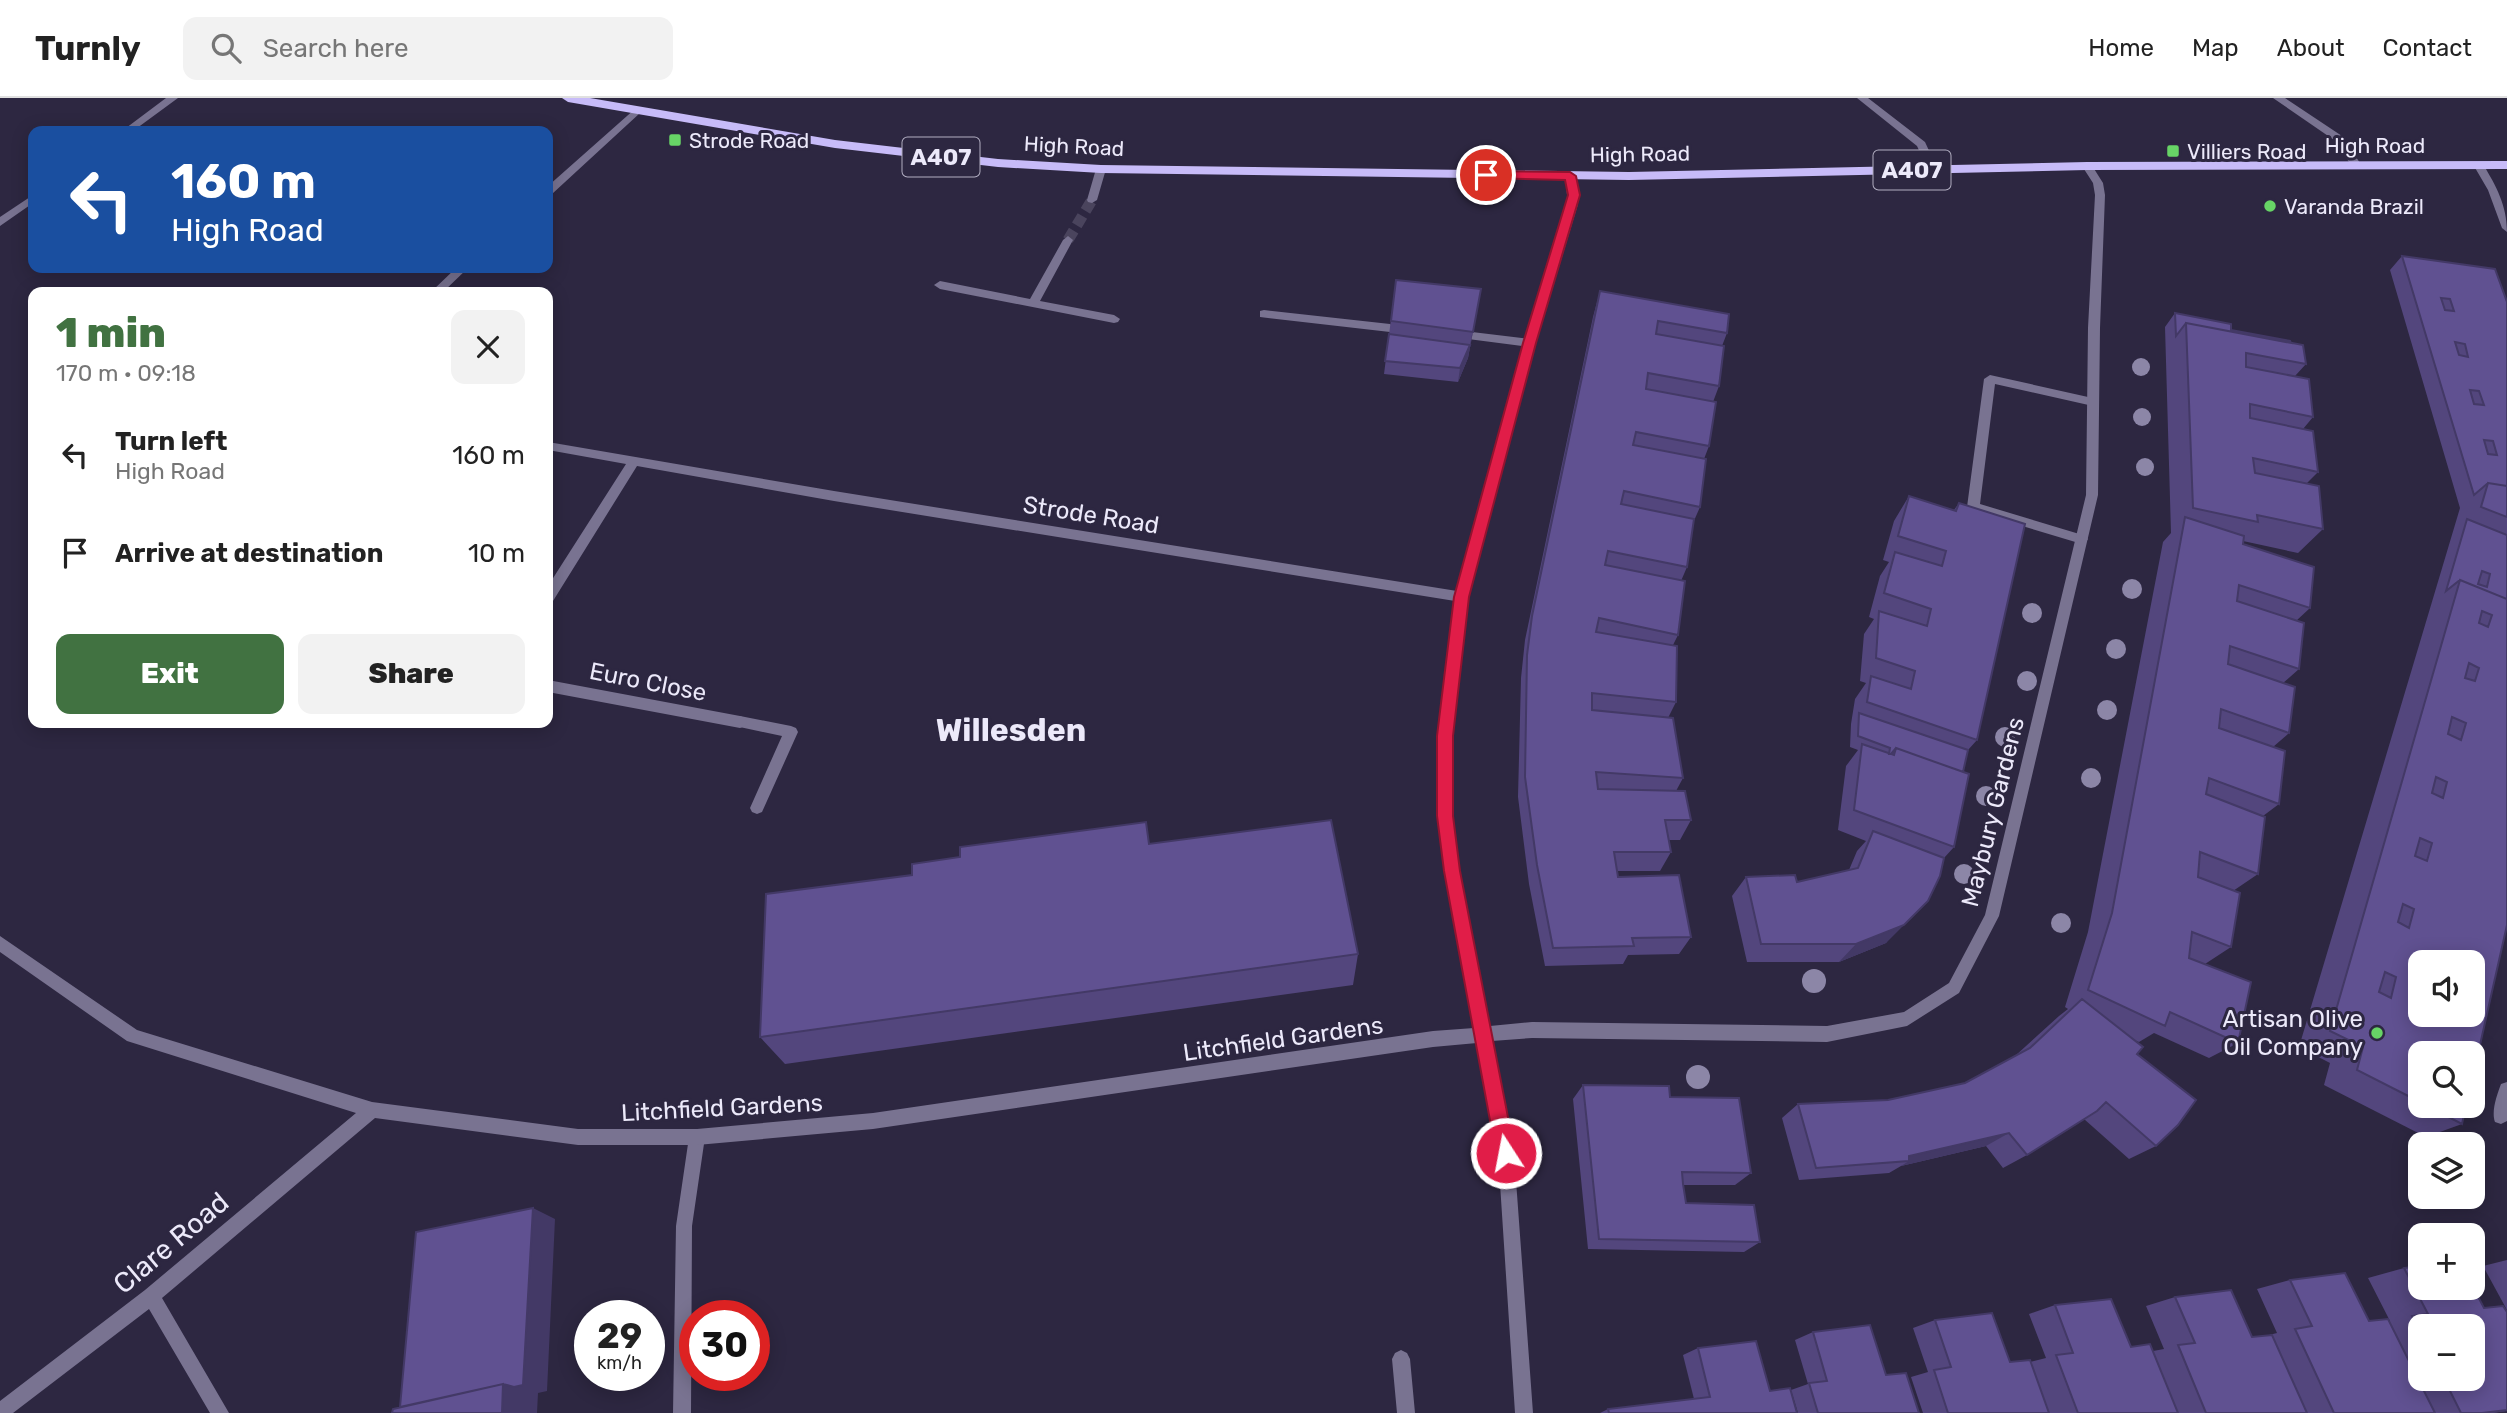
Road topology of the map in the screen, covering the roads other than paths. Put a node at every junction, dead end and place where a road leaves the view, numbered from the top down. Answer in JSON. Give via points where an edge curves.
{"nodes":[{"id":1,"x":173,"y":98,"type":"edge"},
{"id":2,"x":568,"y":98,"type":"edge"},
{"id":3,"x":1862,"y":98,"type":"edge"},
{"id":4,"x":2278,"y":98,"type":"edge"},
{"id":5,"x":636,"y":111,"type":"junction"},
{"id":6,"x":134,"y":126,"type":"edge"},
{"id":7,"x":2507,"y":165,"type":"edge"},
{"id":8,"x":2087,"y":166,"type":"junction"},
{"id":9,"x":2357,"y":166,"type":"junction"},
{"id":10,"x":2479,"y":166,"type":"junction"},
{"id":11,"x":1101,"y":169,"type":"junction"},
{"id":12,"x":1933,"y":170,"type":"junction"},
{"id":13,"x":1570,"y":176,"type":"junction"},
{"id":14,"x":553,"y":187,"type":"edge"},
{"id":15,"x":1092,"y":200,"type":"tunnel mouth"},
{"id":16,"x":28,"y":202,"type":"edge"},
{"id":17,"x":0,"y":222,"type":"edge"},
{"id":18,"x":2507,"y":228,"type":"edge"},
{"id":19,"x":1068,"y":240,"type":"tunnel mouth"},
{"id":20,"x":457,"y":273,"type":"edge"},
{"id":21,"x":940,"y":285,"type":"dead end"},
{"id":22,"x":442,"y":287,"type":"edge"},
{"id":23,"x":1033,"y":303,"type":"junction"},
{"id":24,"x":1264,"y":314,"type":"dead end"},
{"id":25,"x":1114,"y":319,"type":"dead end"},
{"id":26,"x":1390,"y":328,"type":"edge"},
{"id":27,"x":1472,"y":336,"type":"edge"},
{"id":28,"x":1530,"y":343,"type":"junction"},
{"id":29,"x":2093,"y":402,"type":"junction"},
{"id":30,"x":553,"y":447,"type":"edge"},
{"id":31,"x":634,"y":461,"type":"junction"},
{"id":32,"x":2082,"y":539,"type":"junction"},
{"id":33,"x":553,"y":589,"type":"edge"},
{"id":34,"x":1462,"y":597,"type":"junction"},
{"id":35,"x":553,"y":687,"type":"edge"},
{"id":36,"x":757,"y":808,"type":"dead end"},
{"id":37,"x":0,"y":943,"type":"edge"},
{"id":38,"x":1483,"y":1035,"type":"junction"},
{"id":39,"x":2507,"y":1090,"type":"edge"},
{"id":40,"x":372,"y":1110,"type":"junction"},
{"id":41,"x":2501,"y":1116,"type":"dead end"},
{"id":42,"x":697,"y":1137,"type":"junction"},
{"id":43,"x":151,"y":1296,"type":"junction"},
{"id":44,"x":1401,"y":1359,"type":"dead end"},
{"id":45,"x":0,"y":1412,"type":"edge"},
{"id":46,"x":220,"y":1413,"type":"edge"},
{"id":47,"x":682,"y":1413,"type":"edge"},
{"id":48,"x":1406,"y":1413,"type":"edge"},
{"id":49,"x":1524,"y":1413,"type":"edge"}],
"edges":[{"from":1,"to":6,"type":"street"},
{"from":2,"to":5,"type":"main road","name":"High Road","number":"A407"},
{"from":3,"to":12,"type":"street","via":[[1921,144]]},
{"from":4,"to":9,"type":"street","via":[[2338,138]]},
{"from":5,"to":11,"type":"main road","name":"High Road","number":"A407","via":[[835,144],[998,163]]},
{"from":5,"to":14,"type":"street"},
{"from":7,"to":10,"type":"main road","name":"High Road","number":"A407"},
{"from":8,"to":9,"type":"main road","name":"High Road","number":"A407"},
{"from":8,"to":12,"type":"main road","name":"High Road","number":"A407"},
{"from":8,"to":29,"type":"street","name":"Maybury Gardens","via":[[2100,195]]},
{"from":9,"to":10,"type":"main road","name":"High Road","number":"A407"},
{"from":10,"to":18,"type":"street"},
{"from":11,"to":13,"type":"main road","name":"High Road","number":"A407"},
{"from":11,"to":15,"type":"street"},
{"from":12,"to":13,"type":"main road","name":"High Road","number":"A407"},
{"from":13,"to":28,"type":"street","via":[[1573,204]]},
{"from":16,"to":17,"type":"street"},
{"from":19,"to":23,"type":"street"},
{"from":20,"to":22,"type":"street"},
{"from":21,"to":23,"type":"street"},
{"from":23,"to":25,"type":"street"},
{"from":24,"to":26,"type":"street"},
{"from":27,"to":28,"type":"street"},
{"from":28,"to":34,"type":"street"},
{"from":29,"to":32,"type":"street","name":"Maybury Gardens","via":[[2092,495]]},
{"from":29,"to":32,"type":"street","via":[[1990,379],[1973,508]]},
{"from":30,"to":31,"type":"street","name":"Strode Road"},
{"from":31,"to":33,"type":"street"},
{"from":31,"to":34,"type":"street","name":"Strode Road"},
{"from":32,"to":38,"type":"street","name":"Maybury Gardens","via":[[1992,916],[1954,988],[1907,1019],[1827,1034],[1532,1030]]},
{"from":34,"to":38,"type":"street","via":[[1445,736],[1445,816]]},
{"from":35,"to":36,"type":"street","name":"Euro Close","via":[[791,732]]},
{"from":37,"to":40,"type":"street","name":"Litchfield Gardens","via":[[133,1036]]},
{"from":38,"to":42,"type":"street","name":"Litchfield Gardens","via":[[873,1121]]},
{"from":38,"to":49,"type":"street","via":[[1506,1153]]},
{"from":39,"to":41,"type":"street"},
{"from":40,"to":42,"type":"street","name":"Litchfield Gardens","via":[[578,1137]]},
{"from":40,"to":43,"type":"street","name":"Clare Road"},
{"from":42,"to":47,"type":"street","via":[[684,1226]]},
{"from":43,"to":45,"type":"street","name":"Clare Road"},
{"from":43,"to":46,"type":"street"},
{"from":44,"to":48,"type":"street"}]}
